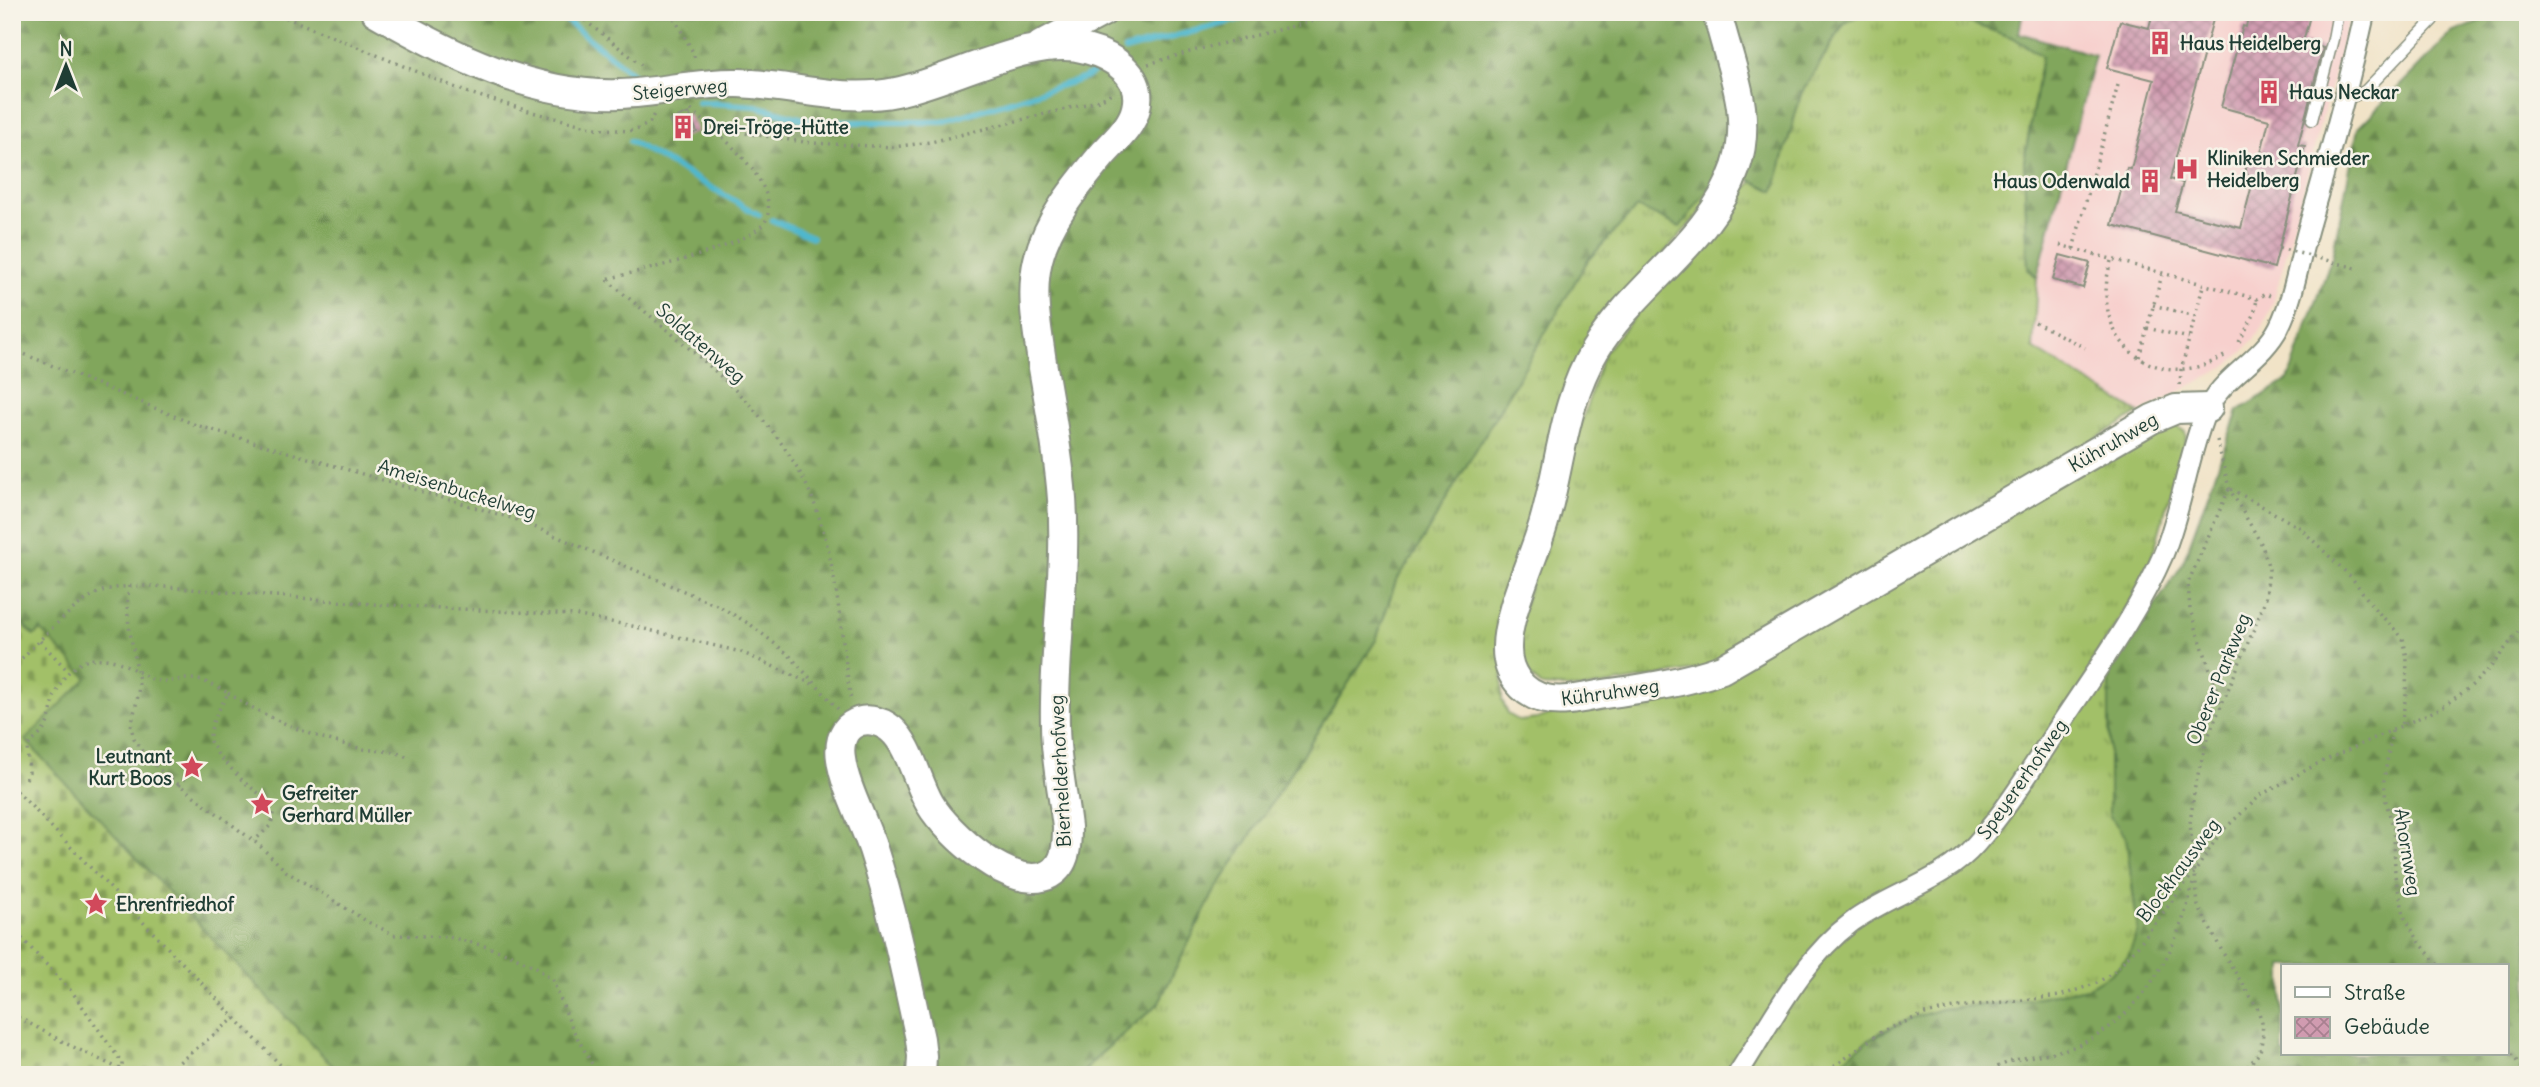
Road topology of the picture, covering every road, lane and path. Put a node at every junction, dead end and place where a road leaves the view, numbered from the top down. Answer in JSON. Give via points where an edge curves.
{"nodes":[{"id":1,"x":376,"y":12,"type":"edge"},
{"id":2,"x":574,"y":12,"type":"edge"},
{"id":3,"x":671,"y":12,"type":"edge"},
{"id":4,"x":1103,"y":12,"type":"edge"},
{"id":5,"x":1351,"y":12,"type":"edge"},
{"id":6,"x":1717,"y":12,"type":"edge"},
{"id":7,"x":2338,"y":12,"type":"edge"},
{"id":8,"x":2365,"y":12,"type":"edge"},
{"id":9,"x":2433,"y":20,"type":"dead end"},
{"id":10,"x":1036,"y":48,"type":"junction"},
{"id":11,"x":645,"y":68,"type":"dead end"},
{"id":12,"x":1128,"y":71,"type":"junction"},
{"id":13,"x":692,"y":85,"type":"junction"},
{"id":14,"x":2118,"y":85,"type":"dead end"},
{"id":15,"x":2345,"y":100,"type":"junction"},
{"id":16,"x":2312,"y":120,"type":"dead end"},
{"id":17,"x":2060,"y":246,"type":"dead end"},
{"id":18,"x":2279,"y":248,"type":"dead end"},
{"id":19,"x":2073,"y":249,"type":"junction"},
{"id":20,"x":2111,"y":261,"type":"junction"},
{"id":21,"x":2360,"y":269,"type":"dead end"},
{"id":22,"x":2162,"y":275,"type":"junction"},
{"id":23,"x":2203,"y":286,"type":"junction"},
{"id":24,"x":2265,"y":294,"type":"dead end"},
{"id":25,"x":2257,"y":299,"type":"junction"},
{"id":26,"x":2153,"y":304,"type":"junction"},
{"id":27,"x":2195,"y":316,"type":"junction"},
{"id":28,"x":2035,"y":322,"type":"dead end"},
{"id":29,"x":2147,"y":328,"type":"junction"},
{"id":30,"x":2189,"y":338,"type":"junction"},
{"id":31,"x":2085,"y":348,"type":"dead end"},
{"id":32,"x":12,"y":349,"type":"edge"},
{"id":33,"x":2139,"y":357,"type":"junction"},
{"id":34,"x":2181,"y":370,"type":"junction"},
{"id":35,"x":2196,"y":408,"type":"junction"},
{"id":36,"x":2229,"y":488,"type":"junction"},
{"id":37,"x":129,"y":586,"type":"junction"},
{"id":38,"x":2528,"y":619,"type":"edge"},
{"id":39,"x":40,"y":641,"type":"junction"},
{"id":40,"x":12,"y":668,"type":"edge"},
{"id":41,"x":68,"y":671,"type":"junction"},
{"id":42,"x":137,"y":672,"type":"junction"},
{"id":43,"x":814,"y":685,"type":"junction"},
{"id":44,"x":228,"y":693,"type":"junction"},
{"id":45,"x":2222,"y":704,"type":"junction"},
{"id":46,"x":853,"y":712,"type":"junction"},
{"id":47,"x":2401,"y":727,"type":"junction"},
{"id":48,"x":2392,"y":731,"type":"junction"},
{"id":49,"x":407,"y":757,"type":"dead end"},
{"id":50,"x":189,"y":771,"type":"dead end"},
{"id":51,"x":26,"y":779,"type":"dead end"},
{"id":52,"x":12,"y":786,"type":"edge"},
{"id":53,"x":179,"y":786,"type":"junction"},
{"id":54,"x":254,"y":841,"type":"junction"},
{"id":55,"x":2196,"y":870,"type":"junction"},
{"id":56,"x":12,"y":928,"type":"edge"},
{"id":57,"x":2437,"y":964,"type":"edge"},
{"id":58,"x":12,"y":1014,"type":"edge"},
{"id":59,"x":235,"y":1018,"type":"junction"},
{"id":60,"x":2508,"y":1050,"type":"edge"},
{"id":61,"x":122,"y":1072,"type":"edge"},
{"id":62,"x":163,"y":1075,"type":"edge"},
{"id":63,"x":290,"y":1075,"type":"edge"},
{"id":64,"x":598,"y":1075,"type":"edge"},
{"id":65,"x":921,"y":1075,"type":"edge"},
{"id":66,"x":1737,"y":1075,"type":"edge"},
{"id":67,"x":1823,"y":1075,"type":"edge"},
{"id":68,"x":1986,"y":1075,"type":"edge"},
{"id":69,"x":2241,"y":1075,"type":"edge"},
{"id":70,"x":2528,"y":1075,"type":"edge"}],
"edges":[{"from":1,"to":13,"type":"street","name":"Steigerweg","via":[[460,57],[557,89],[619,94]]},
{"from":2,"to":11,"type":"path"},
{"from":3,"to":13,"type":"path","via":[[694,54]]},
{"from":4,"to":10,"type":"street"},
{"from":5,"to":12,"type":"path"},
{"from":6,"to":35,"type":"street","name":"Kühruhweg","via":[[1741,103],[1738,159],[1723,198],[1707,223],[1616,320],[1573,397],[1545,521],[1508,632],[1509,664],[1527,691],[1564,700],[1662,685],[1723,668],[2141,425],[2160,415]]},
{"from":7,"to":16,"type":"lane"},
{"from":8,"to":15,"type":"street"},
{"from":9,"to":15,"type":"lane","via":[[2364,91]]},
{"from":10,"to":12,"type":"street","via":[[1082,48],[1112,59]]},
{"from":10,"to":13,"type":"street","name":"Steigerweg","via":[[881,95],[834,95],[742,83]]},
{"from":12,"to":46,"type":"street","name":"Bierhelderhofweg","via":[[1137,94],[1133,117],[1049,229],[1035,281],[1037,328],[1062,489],[1055,726],[1067,841],[1060,865],[1045,876],[1027,878],[982,856],[936,813],[894,732]]},
{"from":12,"to":46,"type":"path","name":"Soldatenweg","via":[[1108,96],[1094,102],[931,142],[853,146],[716,128],[763,185],[768,202],[766,220],[742,239],[677,262],[606,279],[748,402],[792,458],[815,506],[830,558]]},
{"from":14,"to":19,"type":"path"},
{"from":15,"to":35,"type":"street","via":[[2282,319],[2261,353]]},
{"from":17,"to":19,"type":"path"},
{"from":18,"to":21,"type":"path","bridge":true},
{"from":19,"to":20,"type":"path"},
{"from":20,"to":22,"type":"path"},
{"from":20,"to":33,"type":"path","via":[[2105,284],[2106,311],[2117,335]]},
{"from":22,"to":23,"type":"path"},
{"from":22,"to":26,"type":"path"},
{"from":23,"to":25,"type":"path"},
{"from":23,"to":27,"type":"path","name":"Oberer Parkweg"},
{"from":24,"to":25,"type":"path"},
{"from":25,"to":34,"type":"path","via":[[2248,330],[2227,354]]},
{"from":26,"to":27,"type":"path"},
{"from":26,"to":29,"type":"path"},
{"from":27,"to":30,"type":"path","name":"Oberer Parkweg"},
{"from":28,"to":31,"type":"path"},
{"from":29,"to":30,"type":"path"},
{"from":29,"to":33,"type":"path"},
{"from":30,"to":34,"type":"path","name":"Oberer Parkweg"},
{"from":32,"to":43,"type":"path","name":"Ameisenbuckelweg","via":[[195,425],[518,520],[719,606],[789,655]]},
{"from":33,"to":34,"type":"path"},
{"from":34,"to":35,"type":"path","name":"Oberer Parkweg","via":[[2180,386]]},
{"from":35,"to":36,"type":"path","name":"Oberer Parkweg"},
{"from":35,"to":66,"type":"street","name":"Speyererhofweg","via":[[2174,526],[2155,572],[2014,794],[1966,855],[1865,914],[1829,942],[1791,990]]},
{"from":36,"to":45,"type":"path","via":[[2188,583],[2190,610]]},
{"from":36,"to":45,"type":"path","name":"Oberer Parkweg","via":[[2262,545],[2270,569],[2262,608]]},
{"from":36,"to":47,"type":"path","via":[[2299,527],[2352,578],[2403,638],[2407,658]]},
{"from":37,"to":39,"type":"path","via":[[85,600]]},
{"from":37,"to":42,"type":"path","via":[[127,606]]},
{"from":37,"to":43,"type":"path","via":[[574,615],[741,652]]},
{"from":38,"to":47,"type":"path","name":"Blockhausweg","via":[[2469,688]]},
{"from":39,"to":40,"type":"path"},
{"from":39,"to":41,"type":"path"},
{"from":41,"to":42,"type":"path","via":[[94,657],[125,664]]},
{"from":41,"to":51,"type":"path","via":[[42,735],[27,747]]},
{"from":42,"to":44,"type":"path","via":[[159,681],[201,681]]},
{"from":42,"to":53,"type":"path","via":[[134,738]]},
{"from":43,"to":46,"type":"path","name":"Ameisenbuckelweg"},
{"from":44,"to":49,"type":"path","via":[[323,740]]},
{"from":44,"to":54,"type":"path","via":[[214,719],[210,741],[218,755],[272,807],[271,825]]},
{"from":45,"to":55,"type":"path","name":"Oberer Parkweg","via":[[2207,739],[2191,806]]},
{"from":46,"to":65,"type":"street","via":[[840,748],[841,762],[892,919],[920,1039]]},
{"from":47,"to":48,"type":"path","name":"Blockhausweg"},
{"from":48,"to":55,"type":"path","name":"Blockhausweg","via":[[2261,795],[2220,833]]},
{"from":48,"to":57,"type":"path","name":"Ahornweg","via":[[2384,780],[2394,830],[2395,876],[2405,918]]},
{"from":50,"to":53,"type":"path"},
{"from":52,"to":59,"type":"path"},
{"from":53,"to":54,"type":"path"},
{"from":54,"to":64,"type":"path","via":[[287,872],[382,929],[406,937],[449,937],[536,967],[553,981]]},
{"from":55,"to":67,"type":"path","name":"Blockhausweg","via":[[2136,948],[2097,983],[2060,996],[1925,1014],[1882,1031]]},
{"from":55,"to":68,"type":"path","via":[[2188,904],[2162,967],[2129,1012],[2076,1045],[1996,1066]]},
{"from":55,"to":69,"type":"path","name":"Oberer Parkweg","via":[[2201,913],[2260,1014],[2260,1052]]},
{"from":56,"to":61,"type":"path","via":[[73,993],[122,1063]]},
{"from":58,"to":61,"type":"path"},
{"from":59,"to":62,"type":"path"},
{"from":59,"to":63,"type":"path"},
{"from":60,"to":70,"type":"path"}]}
